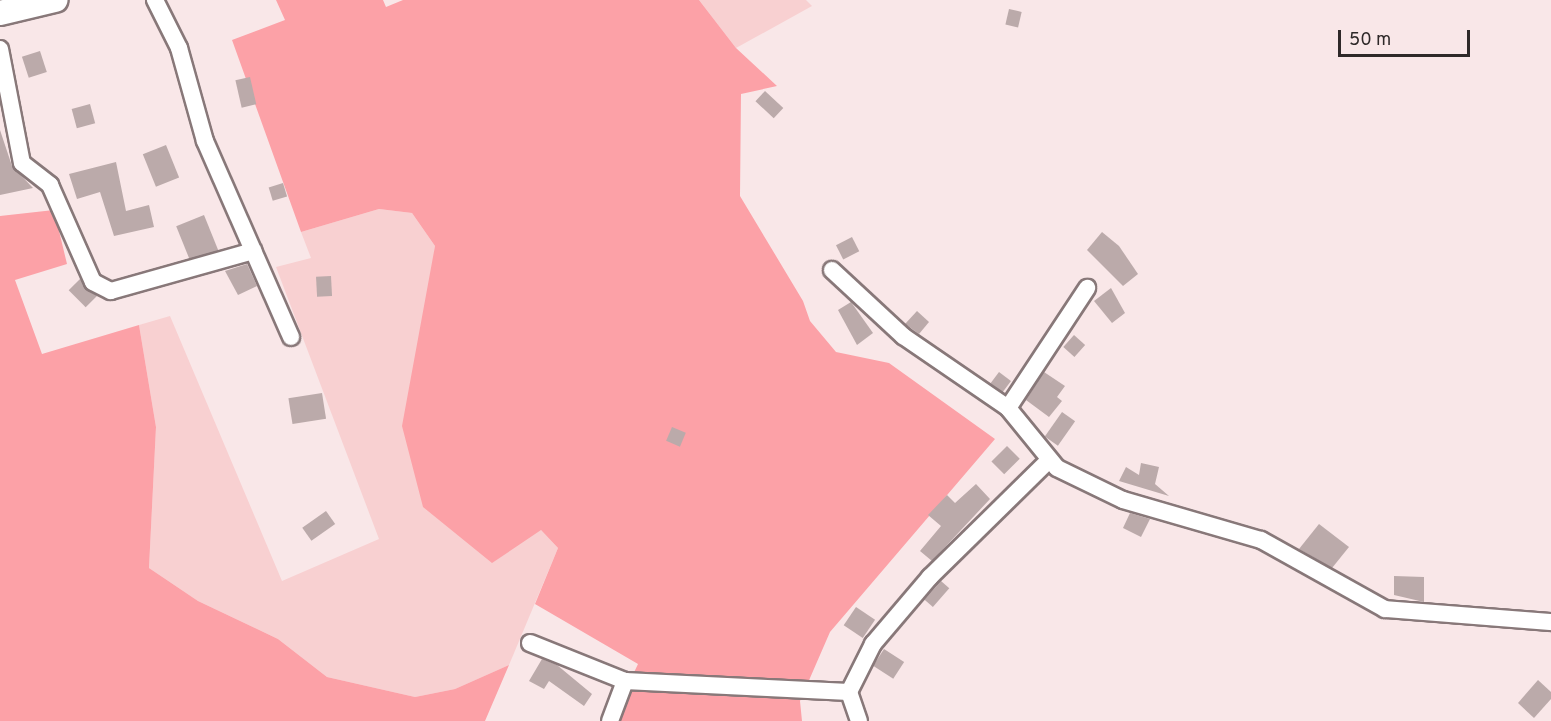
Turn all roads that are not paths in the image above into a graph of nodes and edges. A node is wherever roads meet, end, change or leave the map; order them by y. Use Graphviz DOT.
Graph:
graph roads {
  1 [pos="55,0"];
  2 [pos="155,0"];
  3 [pos="0,13"];
  4 [pos="0,50"];
  5 [pos="253,251"];
  6 [pos="832,270"];
  7 [pos="1087,288"];
  8 [pos="291,337"];
  9 [pos="1008,408"];
  10 [pos="1048,461"];
  11 [pos="1551,622"];
  12 [pos="530,643"];
  13 [pos="626,681"];
  14 [pos="849,692"];
  15 [pos="610,721"];
  16 [pos="859,721"];
  1 -- 3 [label="street"];
  2 -- 5 [label="street"];
  4 -- 5 [label="street"];
  5 -- 8 [label="street"];
  6 -- 9 [label="street"];
  7 -- 9 [label="street"];
  9 -- 10 [label="street"];
  10 -- 11 [label="street"];
  10 -- 14 [label="street"];
  12 -- 13 [label="street"];
  13 -- 14 [label="street"];
  13 -- 15 [label="street"];
  14 -- 16 [label="street"];
}
